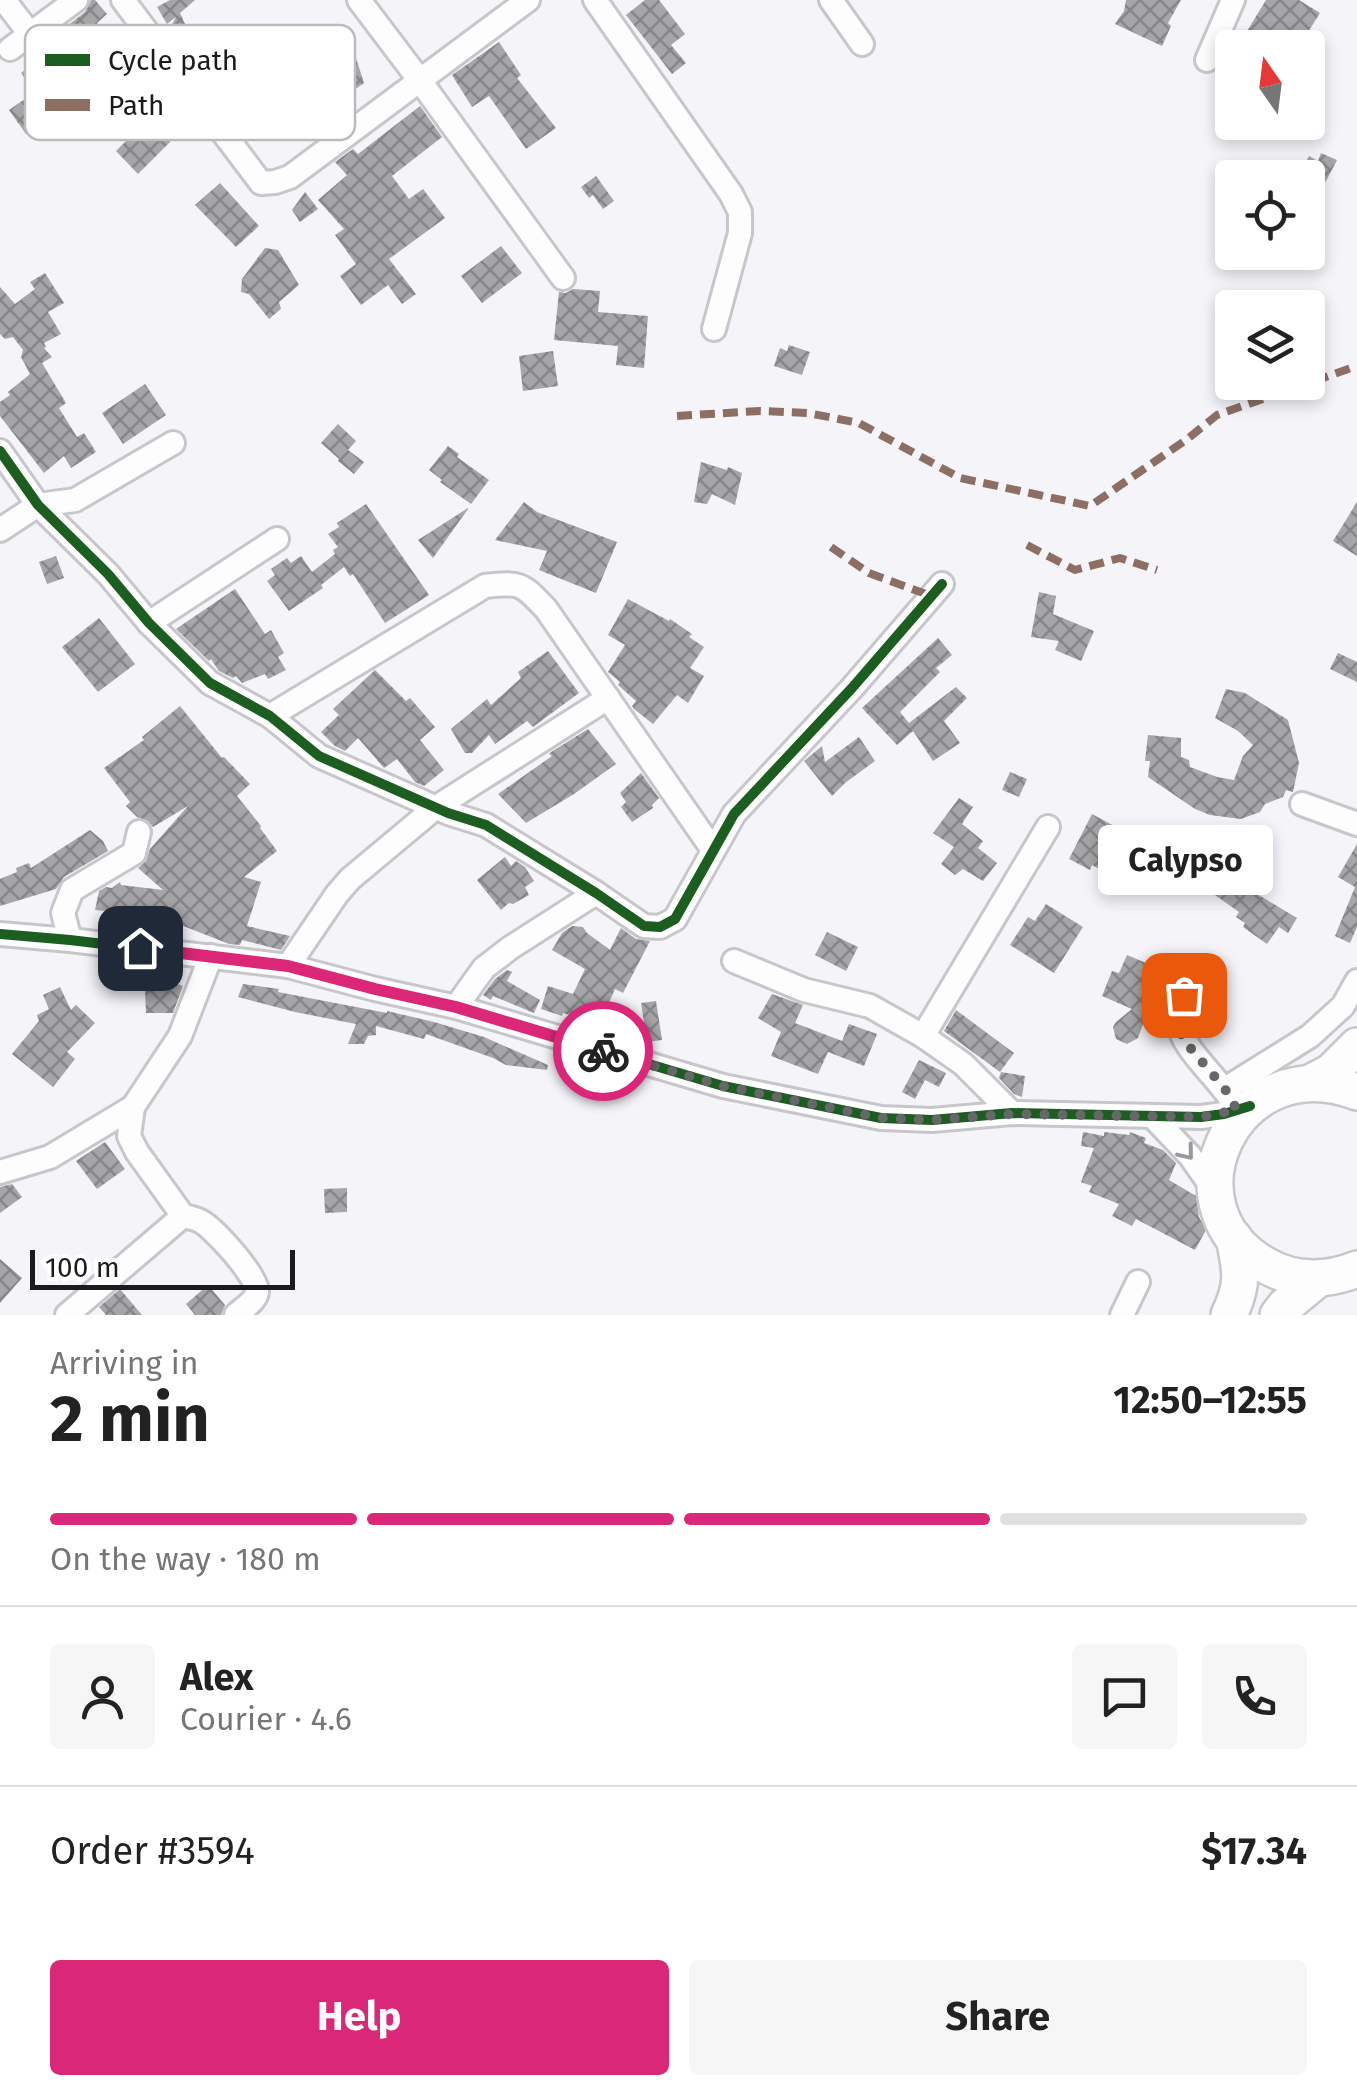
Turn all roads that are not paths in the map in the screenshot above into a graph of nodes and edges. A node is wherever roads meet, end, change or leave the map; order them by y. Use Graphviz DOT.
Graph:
graph roads {
  1 [pos="4,0"];
  2 [pos="76,0"];
  3 [pos="123,0"];
  4 [pos="359,0"];
  5 [pos="528,0"];
  6 [pos="595,0"];
  7 [pos="831,0"];
  8 [pos="1233,0"];
  9 [pos="42,25"];
  10 [pos="142,25"];
  11 [pos="25,27"];
  12 [pos="25,38"];
  13 [pos="862,44"];
  14 [pos="10,49"];
  15 [pos="1207,60"];
  16 [pos="421,82"];
  17 [pos="355,130"];
  18 [pos="229,140"];
  19 [pos="341,140"];
  20 [pos="563,278"];
  21 [pos="714,329"];
  22 [pos="173,443"];
  23 [pos="0,451"];
  24 [pos="38,505"];
  25 [pos="0,530"];
  26 [pos="277,540"];
  27 [pos="942,584"];
  28 [pos="149,623"];
  29 [pos="608,698"];
  30 [pos="270,716"];
  31 [pos="1302,804"];
  32 [pos="436,808"];
  33 [pos="1357,824"];
  34 [pos="1048,828"];
  35 [pos="139,832"];
  36 [pos="714,850"];
  37 [pos="596,893"];
  38 [pos="0,934"];
  39 [pos="70,940"];
  40 [pos="212,956"];
  41 [pos="734,961"];
  42 [pos="288,966"];
  43 [pos="1357,981"];
  44 [pos="1184,995"];
  45 [pos="456,1007"];
  46 [pos="923,1036"];
  47 [pos="1357,1046"];
  48 [pos="1310,1082"];
  49 [pos="1357,1092"];
  50 [pos="1237,1102"];
  51 [pos="133,1108"];
  52 [pos="1012,1114"];
  53 [pos="1152,1116"];
  54 [pos="0,1172"];
  55 [pos="1216,1194"];
  56 [pos="183,1216"];
  57 [pos="1234,1238"];
  58 [pos="1357,1269"];
  59 [pos="1319,1278"];
  60 [pos="1138,1282"];
  61 [pos="67,1315"];
  62 [pos="236,1315"];
  63 [pos="1122,1315"];
  64 [pos="1228,1315"];
  65 [pos="1278,1315"];
  1 -- 11 [label="street"];
  2 -- 9 [label="street"];
  3 -- 10 [label="street"];
  4 -- 16 [label="street"];
  5 -- 16 [label="street"];
  6 -- 21 [label="street"];
  7 -- 13 [label="street"];
  8 -- 15 [label="street"];
  12 -- 14 [label="street"];
  16 -- 17 [label="street"];
  16 -- 20 [label="street"];
  18 -- 19 [label="street"];
  22 -- 24 [label="street"];
  23 -- 24 [label="street"];
  24 -- 25 [label="street"];
  24 -- 28 [label="street"];
  26 -- 28 [label="street"];
  27 -- 36 [label="street"];
  28 -- 30 [label="street"];
  29 -- 30 [label="street"];
  29 -- 32 [label="street"];
  29 -- 36 [label="street"];
  30 -- 32 [label="street"];
  31 -- 33 [label="street"];
  32 -- 37 [label="street"];
  32 -- 42 [label="street"];
  34 -- 46 [label="street"];
  35 -- 39 [label="street"];
  36 -- 37 [label="street"];
  37 -- 45 [label="street"];
  38 -- 39 [label="street"];
  39 -- 40 [label="street"];
  40 -- 42 [label="street"];
  40 -- 51 [label="street"];
  41 -- 46 [label="street"];
  42 -- 45 [label="street"];
  43 -- 50 [label="street"];
  44 -- 50 [label="street"];
  45 -- 52 [label="street"];
  46 -- 52 [label="street"];
  47 -- 48 [label="highway"];
  48 -- 49 [label="highway"];
  48 -- 50 [label="highway"];
  50 -- 53 [label="street"];
  50 -- 55 [label="highway"];
  51 -- 54 [label="street"];
  51 -- 56 [label="street"];
  52 -- 53 [label="street"];
  53 -- 55 [label="street, one-way"];
  55 -- 57 [label="highway"];
  56 -- 61 [label="street"];
  56 -- 62 [label="street"];
  57 -- 59 [label="highway"];
  57 -- 64 [label="highway"];
  58 -- 59 [label="highway"];
  59 -- 65 [label="highway"];
  60 -- 63 [label="street"];
}
